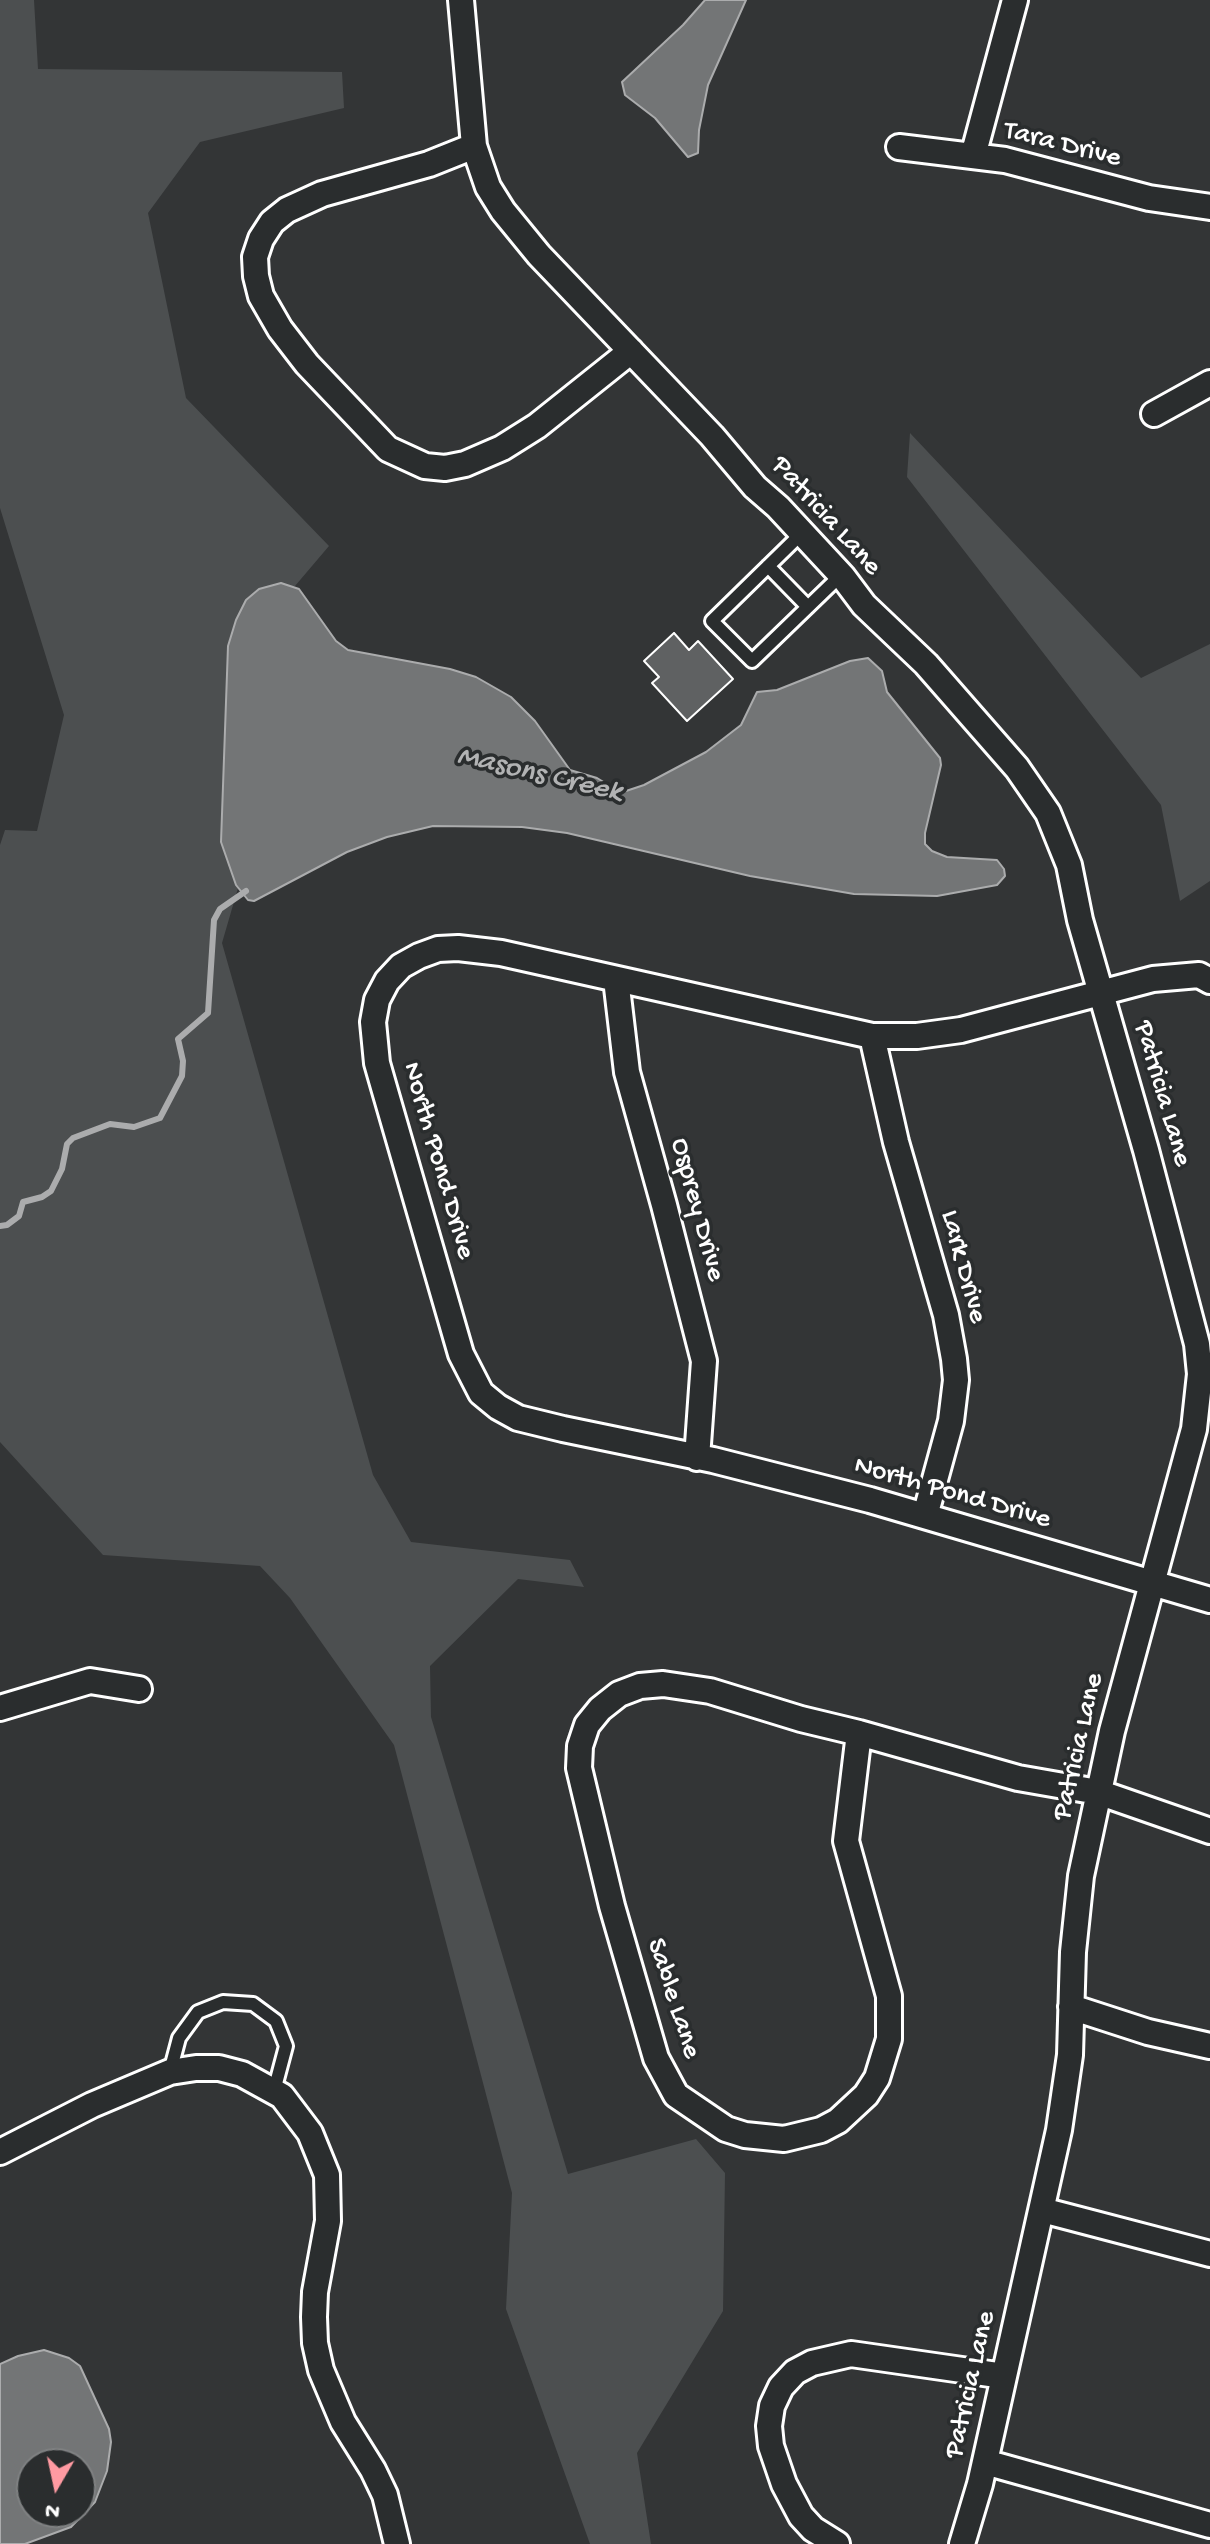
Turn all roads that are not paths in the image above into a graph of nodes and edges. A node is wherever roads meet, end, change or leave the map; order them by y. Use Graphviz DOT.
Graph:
graph roads {
  1 [pos="461,0"];
  2 [pos="1015,0"];
  3 [pos="474,146"];
  4 [pos="899,147"];
  5 [pos="973,156"];
  6 [pos="1210,207"];
  7 [pos="631,351"];
  8 [pos="1210,383"];
  9 [pos="1154,414"];
  10 [pos="802,533"];
  11 [pos="768,566"];
  12 [pos="841,575"];
  13 [pos="808,607"];
  14 [pos="616,979"];
  15 [pos="1210,981"];
  16 [pos="1102,993"];
  17 [pos="872,1036"];
  18 [pos="1204,1346"];
  19 [pos="697,1458"];
  20 [pos="925,1516"];
  21 [pos="1152,1581"];
  22 [pos="1210,1600"];
  23 [pos="139,1689"];
  24 [pos="0,1708"];
  25 [pos="859,1733"];
  26 [pos="1098,1792"];
  27 [pos="1210,1831"];
  28 [pos="1071,2007"];
  29 [pos="1210,2046"];
  30 [pos="170,2072"];
  31 [pos="274,2091"];
  32 [pos="0,2152"];
  33 [pos="1042,2210"];
  34 [pos="1210,2254"];
  35 [pos="1004,2376"];
  36 [pos="985,2462"];
  37 [pos="1210,2525"];
  38 [pos="397,2544"];
  39 [pos="837,2544"];
  40 [pos="962,2544"];
  1 -- 3 [label="street, Patricia Lane"];
  2 -- 5 [label="street"];
  3 -- 7 [label="street, Patricia Lane"];
  3 -- 7 [label="street"];
  4 -- 5 [label="street, Tara Drive"];
  5 -- 6 [label="street, Tara Drive"];
  7 -- 10 [label="street, Patricia Lane"];
  8 -- 9 [label="street"];
  10 -- 11 [label="lane"];
  10 -- 12 [label="street, Patricia Lane"];
  11 -- 13 [label="lane"];
  11 -- 13 [label="lane"];
  12 -- 13 [label="lane"];
  12 -- 16 [label="street, Patricia Lane"];
  14 -- 17 [label="street, North Pond Drive"];
  14 -- 19 [label="street, Osprey Drive"];
  14 -- 19 [label="street, North Pond Drive"];
  15 -- 16 [label="street, North Pond Drive"];
  16 -- 17 [label="street, North Pond Drive"];
  16 -- 18 [label="street, Patricia Lane"];
  17 -- 20 [label="street, Lark Drive"];
  18 -- 21 [label="street, Patricia Lane"];
  19 -- 20 [label="street, North Pond Drive"];
  20 -- 21 [label="street, North Pond Drive"];
  21 -- 22 [label="street, North Pond Drive"];
  21 -- 26 [label="street, Patricia Lane"];
  23 -- 24 [label="street"];
  25 -- 25 [label="street, Sable Lane"];
  25 -- 26 [label="street, Sable Lane"];
  26 -- 27 [label="street, Sable Lane"];
  26 -- 28 [label="street, Patricia Lane"];
  28 -- 29 [label="street"];
  28 -- 33 [label="street, Patricia Lane"];
  30 -- 31 [label="street"];
  30 -- 31 [label="lane"];
  30 -- 32 [label="street"];
  31 -- 38 [label="street"];
  33 -- 34 [label="street"];
  33 -- 35 [label="street, Patricia Lane"];
  35 -- 36 [label="street, Patricia Lane"];
  35 -- 39 [label="street"];
  36 -- 37 [label="street"];
  36 -- 40 [label="street, Patricia Lane"];
}
